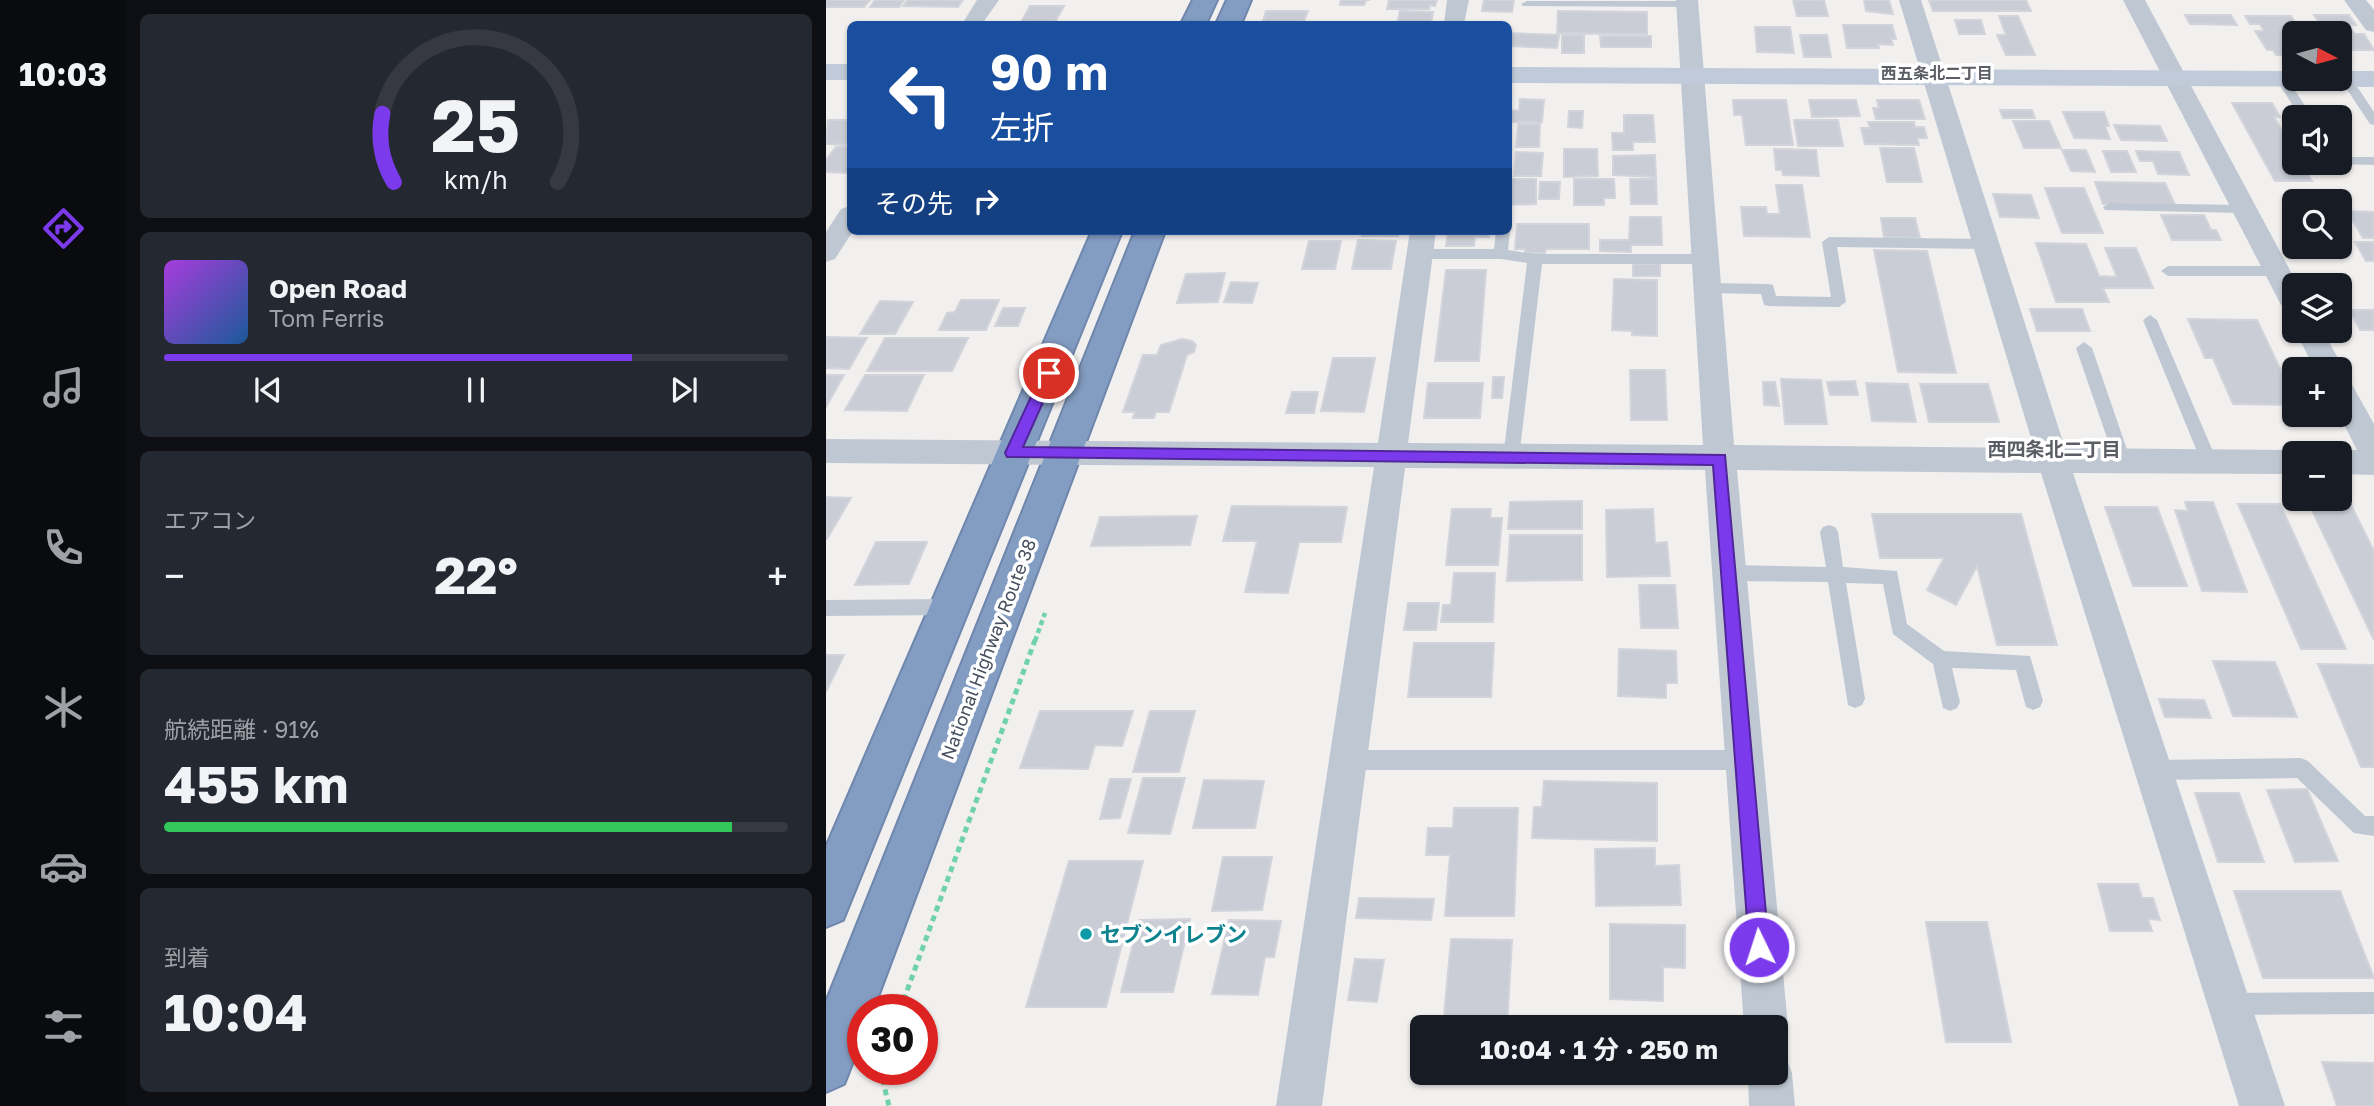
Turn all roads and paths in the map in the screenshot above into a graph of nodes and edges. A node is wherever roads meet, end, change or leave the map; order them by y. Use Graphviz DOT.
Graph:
graph roads {
  1 [pos="988,0"];
  2 [pos="1205,0"];
  3 [pos="1239,0"];
  4 [pos="1458,0"];
  5 [pos="1910,0"];
  6 [pos="2134,0"];
  7 [pos="2355,0"];
  8 [pos="1687,2"];
  9 [pos="1527,4"];
  10 [pos="974,21"];
  11 [pos="1195,21"];
  12 [pos="1230,21"];
  13 [pos="1454,21"];
  14 [pos="2374,25"];
  15 [pos="826,72"];
  16 [pos="847,72"];
  17 [pos="1512,75"];
  18 [pos="1692,75"];
  19 [pos="1933,76"];
  20 [pos="2174,78"];
  21 [pos="2282,79"];
  22 [pos="2352,79"];
  23 [pos="2374,79"];
  24 [pos="2352,88"];
  25 [pos="2374,121"];
  26 [pos="2352,161"];
  27 [pos="2374,161"];
  28 [pos="2110,207"];
  29 [pos="2244,209"];
  30 [pos="847,220"];
  31 [pos="1105,235"];
  32 [pos="1148,235"];
  33 [pos="1503,235"];
  34 [pos="1422,243"];
  35 [pos="1986,244"];
  36 [pos="826,253"];
  37 [pos="1501,254"];
  38 [pos="1535,259"];
  39 [pos="2168,271"];
  40 [pos="2277,271"];
  41 [pos="1706,274"];
  42 [pos="2282,280"];
  43 [pos="2150,320"];
  44 [pos="2084,348"];
  45 [pos="2352,411"];
  46 [pos="826,451"];
  47 [pos="1013,453"];
  48 [pos="1064,453"];
  49 [pos="2374,453"];
  50 [pos="1390,457"];
  51 [pos="1511,458"];
  52 [pos="1720,460"];
  53 [pos="2053,460"];
  54 [pos="2123,461"];
  55 [pos="2209,461"];
  56 [pos="2282,462"];
  57 [pos="2352,463"];
  58 [pos="2374,463"];
  59 [pos="1829,531"];
  60 [pos="1729,573"];
  61 [pos="1836,575"];
  62 [pos="949,607"];
  63 [pos="826,608"];
  64 [pos="1941,659"];
  65 [pos="1855,699"];
  66 [pos="2033,701"];
  67 [pos="1950,702"];
  68 [pos="1348,760"];
  69 [pos="1744,760"];
  70 [pos="2154,770"];
  71 [pos="2374,826"];
  72 [pos="826,903"];
  73 [pos="2374,1003"];
  74 [pos="2229,1004"];
  75 [pos="1765,1015"];
  76 [pos="826,1066"];
  77 [pos="883,1085"];
  78 [pos="1771,1085"];
  79 [pos="888,1106"];
  80 [pos="1299,1106"];
  81 [pos="1772,1106"];
  82 [pos="2262,1106"];
  1 -- 10 [label="street"];
  2 -- 11 [label="highway"];
  3 -- 12 [label="highway"];
  4 -- 13 [label="street"];
  5 -- 19 [label="street"];
  6 -- 20 [label="street"];
  7 -- 14 [label="street"];
  8 -- 9 [label="lane"];
  8 -- 18 [label="street"];
  15 -- 16 [label="street"];
  17 -- 18 [label="street"];
  18 -- 19 [label="street"];
  18 -- 41 [label="street"];
  19 -- 20 [label="street"];
  19 -- 35 [label="street"];
  20 -- 21 [label="street"];
  20 -- 29 [label="street"];
  22 -- 23 [label="street"];
  24 -- 25 [label="lane"];
  26 -- 27 [label="lane"];
  28 -- 29 [label="lane"];
  29 -- 40 [label="street"];
  30 -- 36 [label="street"];
  31 -- 47 [label="highway"];
  32 -- 48 [label="highway, National Highway Route 38"];
  33 -- 37 [label="lane"];
  34 -- 37 [label="lane"];
  34 -- 50 [label="street"];
  35 -- 41 [label="lane"];
  35 -- 53 [label="street"];
  37 -- 38 [label="lane"];
  38 -- 41 [label="lane"];
  38 -- 51 [label="lane"];
  39 -- 40 [label="lane"];
  40 -- 42 [label="street"];
  41 -- 52 [label="street"];
  43 -- 55 [label="lane"];
  44 -- 54 [label="lane"];
  45 -- 49 [label="street"];
  46 -- 47 [label="street"];
  47 -- 48 [label="street"];
  47 -- 62 [label="highway"];
  48 -- 50 [label="street"];
  48 -- 76 [label="highway, National Highway Route 38"];
  50 -- 51 [label="street"];
  50 -- 68 [label="street"];
  51 -- 52 [label="street"];
  52 -- 53 [label="street"];
  52 -- 60 [label="street"];
  53 -- 54 [label="street"];
  53 -- 70 [label="street"];
  54 -- 55 [label="street"];
  55 -- 56 [label="street"];
  57 -- 58 [label="street"];
  59 -- 61 [label="lane"];
  60 -- 61 [label="lane"];
  60 -- 69 [label="street"];
  61 -- 64 [label="lane"];
  61 -- 65 [label="lane"];
  62 -- 63 [label="lane"];
  62 -- 72 [label="highway"];
  64 -- 66 [label="lane"];
  64 -- 67 [label="lane"];
  68 -- 69 [label="lane"];
  68 -- 80 [label="street"];
  69 -- 75 [label="street"];
  70 -- 71 [label="lane"];
  70 -- 74 [label="street"];
  73 -- 74 [label="lane"];
  74 -- 82 [label="street"];
  77 -- 79 [label="path"];
  78 -- 81 [label="street"];
}
